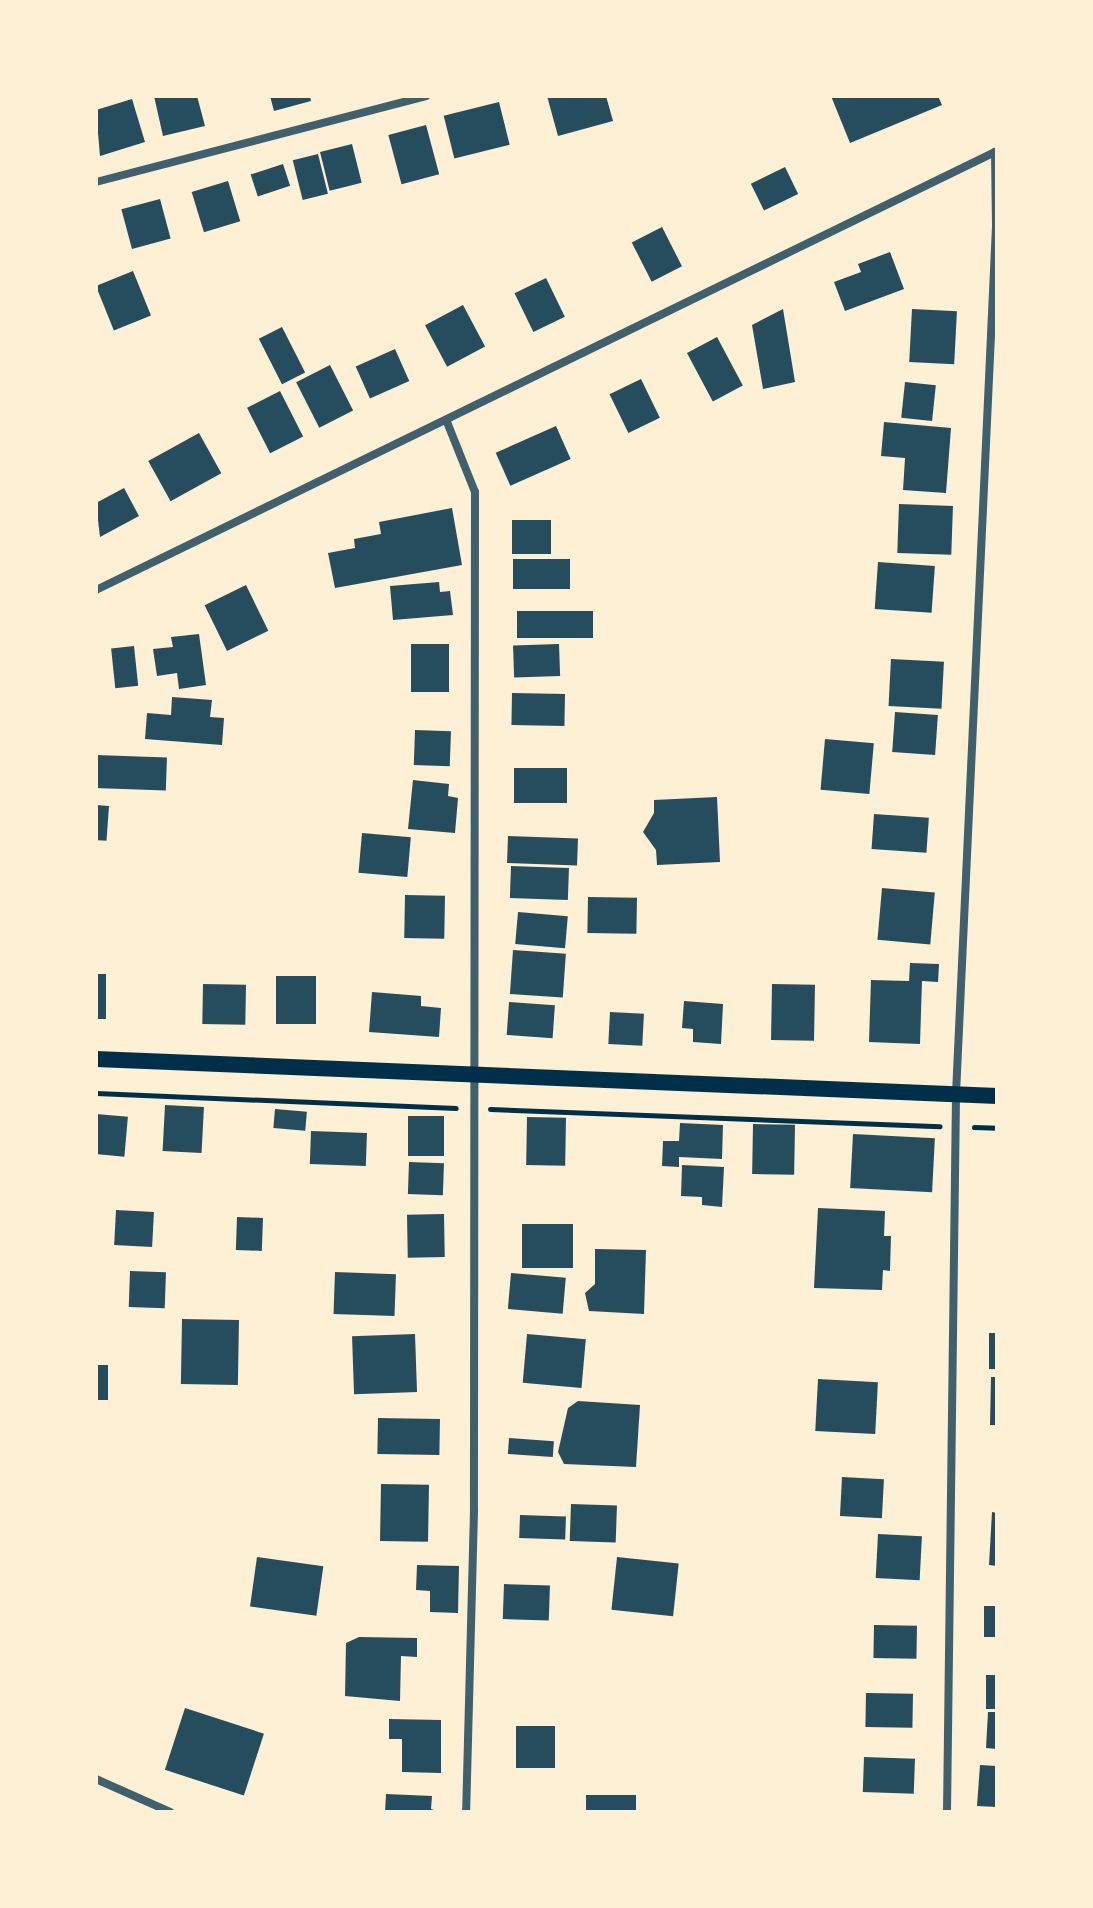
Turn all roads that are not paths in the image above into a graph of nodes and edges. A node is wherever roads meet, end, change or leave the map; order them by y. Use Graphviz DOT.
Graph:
graph roads {
  1 [pos="426,96"];
  2 [pos="996,151"];
  3 [pos="96,182"];
  4 [pos="996,225"];
  5 [pos="447,422"];
  6 [pos="96,590"];
  7 [pos="96,1059"];
  8 [pos="472,1075"];
  9 [pos="956,1094"];
  10 [pos="997,1096"];
  11 [pos="96,1779"];
  12 [pos="170,1812"];
  13 [pos="466,1812"];
  14 [pos="947,1812"];
  1 -- 3 [label="street"];
  2 -- 4 [label="street"];
  2 -- 5 [label="street"];
  4 -- 9 [label="street"];
  5 -- 6 [label="street"];
  5 -- 8 [label="street"];
  7 -- 8 [label="main road"];
  8 -- 9 [label="main road"];
  8 -- 13 [label="street"];
  9 -- 10 [label="main road"];
  9 -- 14 [label="street"];
  11 -- 12 [label="street"];
}
